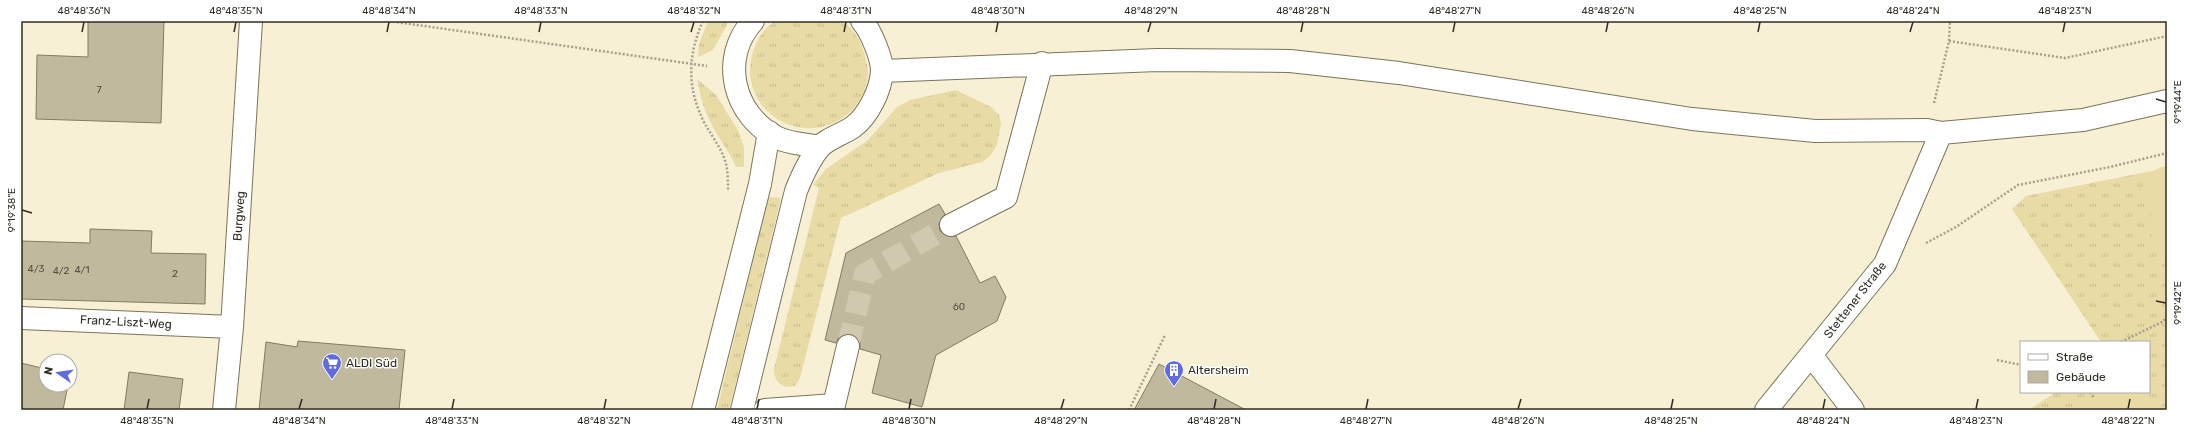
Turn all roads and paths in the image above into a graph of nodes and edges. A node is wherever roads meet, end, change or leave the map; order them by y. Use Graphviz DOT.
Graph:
graph roads {
  1 [pos="251,21"];
  2 [pos="389,21"];
  3 [pos="703,21"];
  4 [pos="753,21"];
  5 [pos="862,21"];
  6 [pos="1950,21"];
  7 [pos="2167,36"];
  8 [pos="1949,41"];
  9 [pos="1042,63"];
  10 [pos="690,64"];
  11 [pos="882,71"];
  12 [pos="2167,101"];
  13 [pos="1934,131"];
  14 [pos="769,132"];
  15 [pos="820,146"];
  16 [pos="2167,153"];
  17 [pos="728,192"];
  18 [pos="951,225"];
  19 [pos="1885,264"];
  20 [pos="2167,315"];
  21 [pos="21,318"];
  22 [pos="232,327"];
  23 [pos="1165,335"];
  24 [pos="2123,341"];
  25 [pos="848,346"];
  26 [pos="1811,355"];
  27 [pos="1997,360"];
  28 [pos="2020,365"];
  29 [pos="2091,393"];
  30 [pos="2094,398"];
  31 [pos="224,410"];
  32 [pos="703,410"];
  33 [pos="742,410"];
  34 [pos="765,410"];
  35 [pos="1129,410"];
  36 [pos="1766,410"];
  37 [pos="1853,410"];
  1 -- 22 [label="street, Burgweg"];
  2 -- 10 [label="path"];
  3 -- 10 [label="path"];
  4 -- 14 [label="street"];
  5 -- 11 [label="street"];
  6 -- 8 [label="path"];
  7 -- 8 [label="path"];
  8 -- 13 [label="path"];
  9 -- 11 [label="street"];
  9 -- 13 [label="street"];
  9 -- 18 [label="street"];
  10 -- 17 [label="path"];
  11 -- 15 [label="street"];
  12 -- 13 [label="street"];
  13 -- 19 [label="street, Stettener Straße"];
  14 -- 15 [label="street"];
  14 -- 32 [label="street"];
  15 -- 33 [label="street"];
  16 -- 19 [label="path"];
  19 -- 26 [label="street, Stettener Straße"];
  20 -- 24 [label="path"];
  21 -- 22 [label="street, Franz-Liszt-Weg"];
  22 -- 31 [label="street, Burgweg"];
  23 -- 35 [label="path"];
  25 -- 34 [label="street"];
  26 -- 36 [label="street, Stettener Straße"];
  26 -- 37 [label="street"];
  27 -- 28 [label="path"];
  29 -- 30 [label="path"];
}
